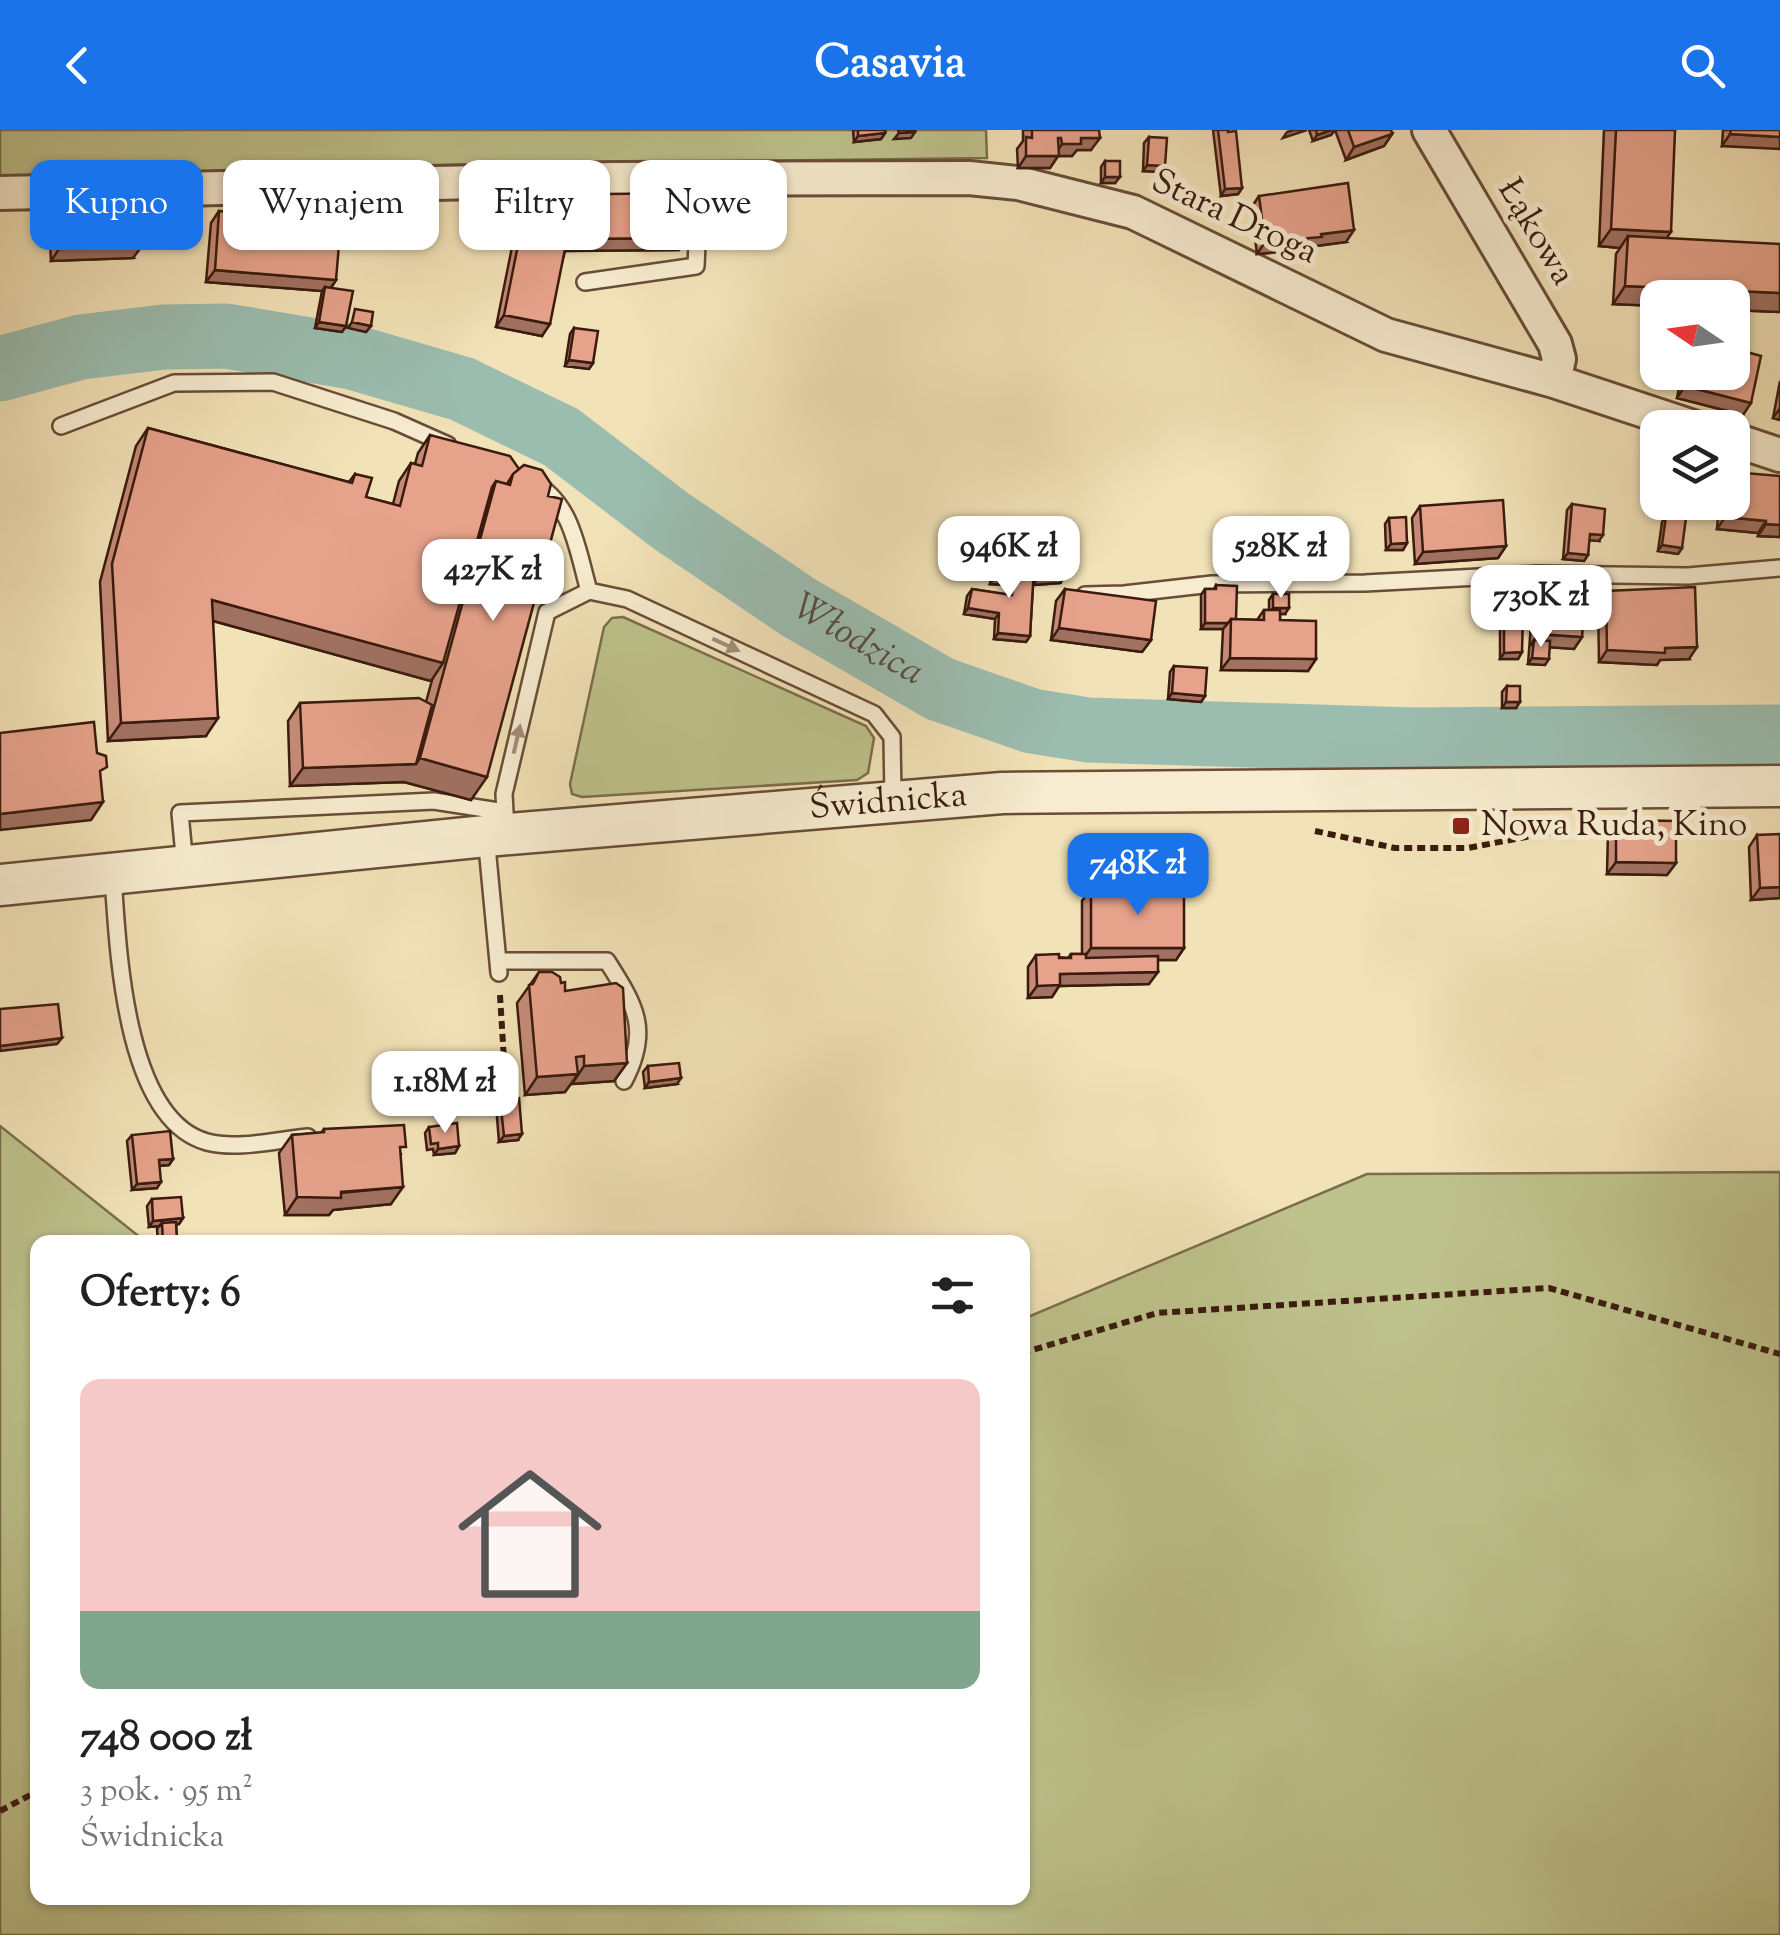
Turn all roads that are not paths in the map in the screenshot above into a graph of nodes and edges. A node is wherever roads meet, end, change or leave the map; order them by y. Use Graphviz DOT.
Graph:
graph roads {
  1 [pos="1429,130"];
  2 [pos="787,178"];
  3 [pos="630,180"];
  4 [pos="0,193"];
  5 [pos="697,250"];
  6 [pos="585,282"];
  7 [pos="1554,380"];
  8 [pos="1643,410"];
  9 [pos="61,426"];
  10 [pos="1750,446"];
  11 [pos="461,451"];
  12 [pos="1780,455"];
  13 [pos="512,474"];
  14 [pos="1780,568"];
  15 [pos="588,591"];
  16 [pos="1062,595"];
  17 [pos="1780,786"];
  18 [pos="893,800"];
  19 [pos="499,828"];
  20 [pos="185,866"];
  21 [pos="113,873"];
  22 [pos="0,885"];
  23 [pos="624,1081"];
  24 [pos="327,1135"];
  1 -- 7 [label="street, Łąkowa"];
  2 -- 7 [label="street, Stara Droga"];
  3 -- 4 [label="street, Stara Droga"];
  5 -- 6 [label="lane"];
  7 -- 8 [label="street, Stara Droga"];
  9 -- 11 [label="lane"];
  10 -- 12 [label="street"];
  13 -- 15 [label="lane"];
  14 -- 16 [label="lane"];
  15 -- 18 [label="lane, one-way"];
  19 -- 15 [label="lane, one-way"];
  17 -- 18 [label="street, Świdnicka"];
  18 -- 19 [label="street, Świdnicka"];
  19 -- 20 [label="street, Świdnicka"];
  19 -- 20 [label="lane"];
  19 -- 23 [label="lane"];
  20 -- 21 [label="street, Świdnicka"];
  21 -- 22 [label="street, Świdnicka"];
  21 -- 24 [label="lane"];
}
